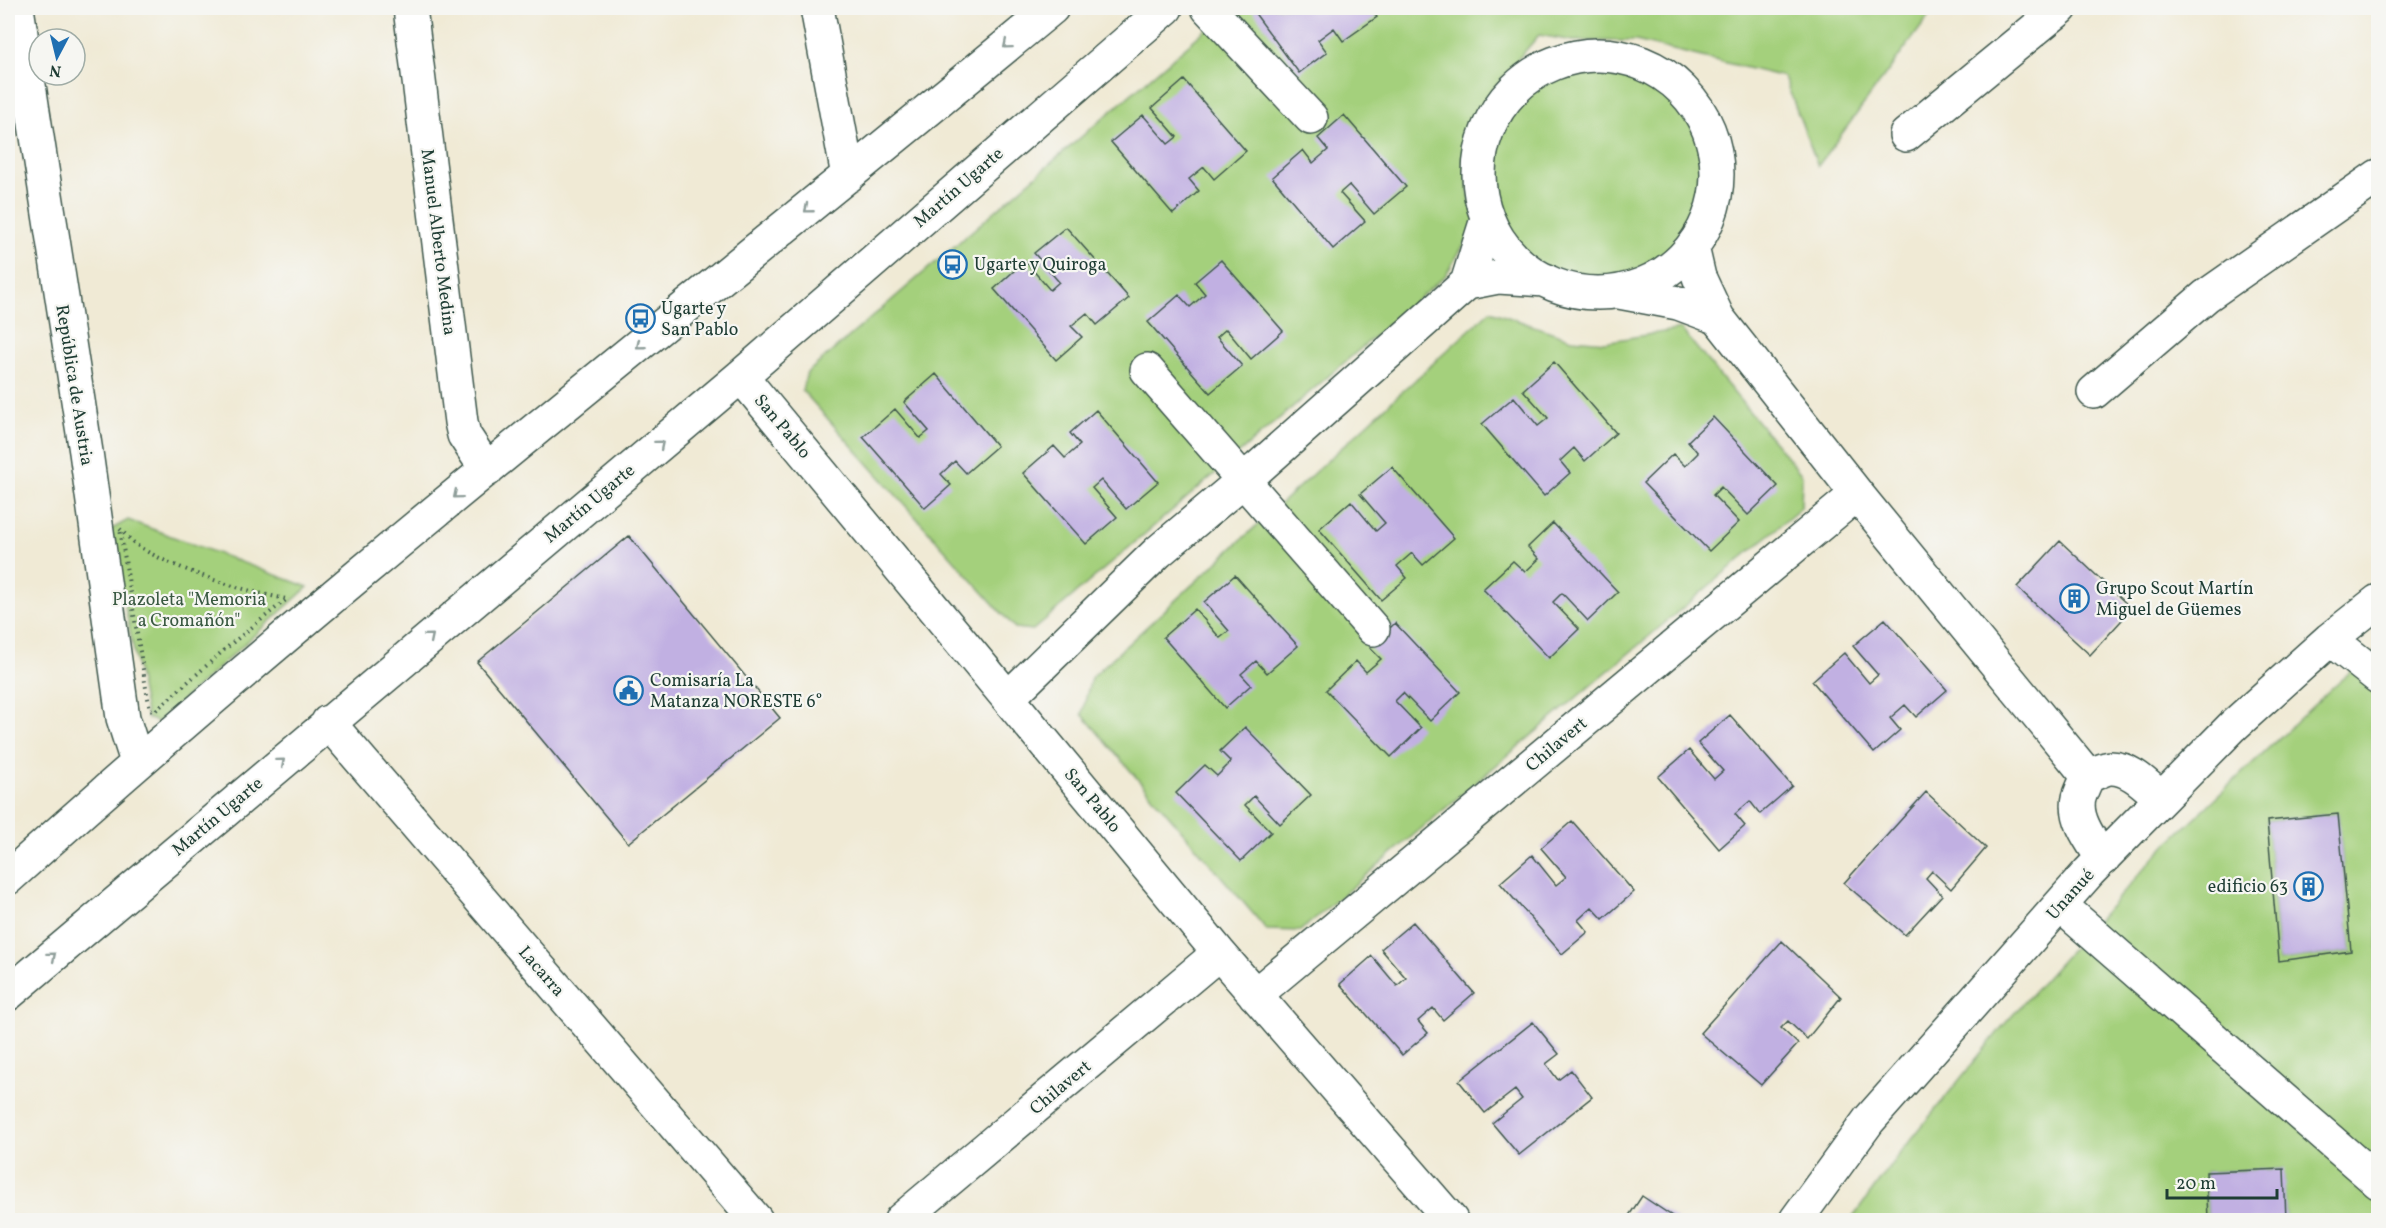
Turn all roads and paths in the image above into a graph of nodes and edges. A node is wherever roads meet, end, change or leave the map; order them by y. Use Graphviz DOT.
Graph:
graph roads {
  1 [pos="17,8"];
  2 [pos="410,8"];
  3 [pos="817,8"];
  4 [pos="1052,8"];
  5 [pos="1166,8"];
  6 [pos="1208,8"];
  7 [pos="2061,8"];
  8 [pos="1311,118"];
  9 [pos="1906,135"];
  10 [pos="848,176"];
  11 [pos="2379,176"];
  12 [pos="1487,219"];
  13 [pos="1692,247"];
  14 [pos="1545,280"];
  15 [pos="1467,283"];
  16 [pos="1614,291"];
  17 [pos="1718,318"];
  18 [pos="1147,370"];
  19 [pos="741,376"];
  20 [pos="2094,392"];
  21 [pos="487,470"];
  22 [pos="1243,480"];
  23 [pos="1857,494"];
  24 [pos="287,599"];
  25 [pos="2379,601"];
  26 [pos="1373,629"];
  27 [pos="2330,639"];
  28 [pos="2379,678"];
  29 [pos="1008,698"];
  30 [pos="328,722"];
  31 [pos="137,762"];
  32 [pos="2088,776"];
  33 [pos="2161,798"];
  34 [pos="2103,859"];
  35 [pos="8,878"];
  36 [pos="2060,905"];
  37 [pos="1219,953"];
  38 [pos="8,994"];
  39 [pos="1255,995"];
  40 [pos="2379,1182"];
  41 [pos="756,1221"];
  42 [pos="901,1221"];
  43 [pos="1451,1221"];
  44 [pos="1796,1221"];
  1 -- 31 [label="street, República de Austria"];
  2 -- 21 [label="street, Manuel Alberto Medina"];
  3 -- 10 [label="street"];
  4 -- 10 [label="street, one-way"];
  5 -- 19 [label="street, Martín Ugarte"];
  6 -- 8 [label="street"];
  7 -- 9 [label="street"];
  10 -- 21 [label="street, one-way"];
  11 -- 20 [label="street"];
  12 -- 13 [label="street"];
  12 -- 14 [label="street"];
  12 -- 15 [label="street"];
  13 -- 16 [label="street"];
  13 -- 17 [label="street"];
  14 -- 15 [label="street"];
  14 -- 16 [label="street"];
  15 -- 22 [label="street"];
  16 -- 17 [label="street"];
  17 -- 23 [label="street"];
  18 -- 22 [label="street"];
  19 -- 29 [label="street, San Pablo"];
  30 -- 19 [label="street, Martín Ugarte, one-way"];
  21 -- 31 [label="street, one-way"];
  22 -- 26 [label="street"];
  22 -- 29 [label="street"];
  23 -- 32 [label="street"];
  23 -- 39 [label="street, Chilavert"];
  24 -- 24 [label="path"];
  25 -- 27 [label="street, Unanué"];
  27 -- 28 [label="street"];
  27 -- 33 [label="street, Unanué"];
  29 -- 37 [label="street, San Pablo"];
  38 -- 30 [label="street, Martín Ugarte, one-way"];
  30 -- 41 [label="street, Lacarra"];
  31 -- 35 [label="street"];
  32 -- 33 [label="street"];
  32 -- 34 [label="street"];
  33 -- 34 [label="street, Unanué"];
  34 -- 36 [label="street, Unanué"];
  36 -- 40 [label="street"];
  36 -- 44 [label="street, Unanué"];
  37 -- 39 [label="street, San Pablo"];
  37 -- 42 [label="street, Chilavert"];
  39 -- 43 [label="street, San Pablo"];
}
